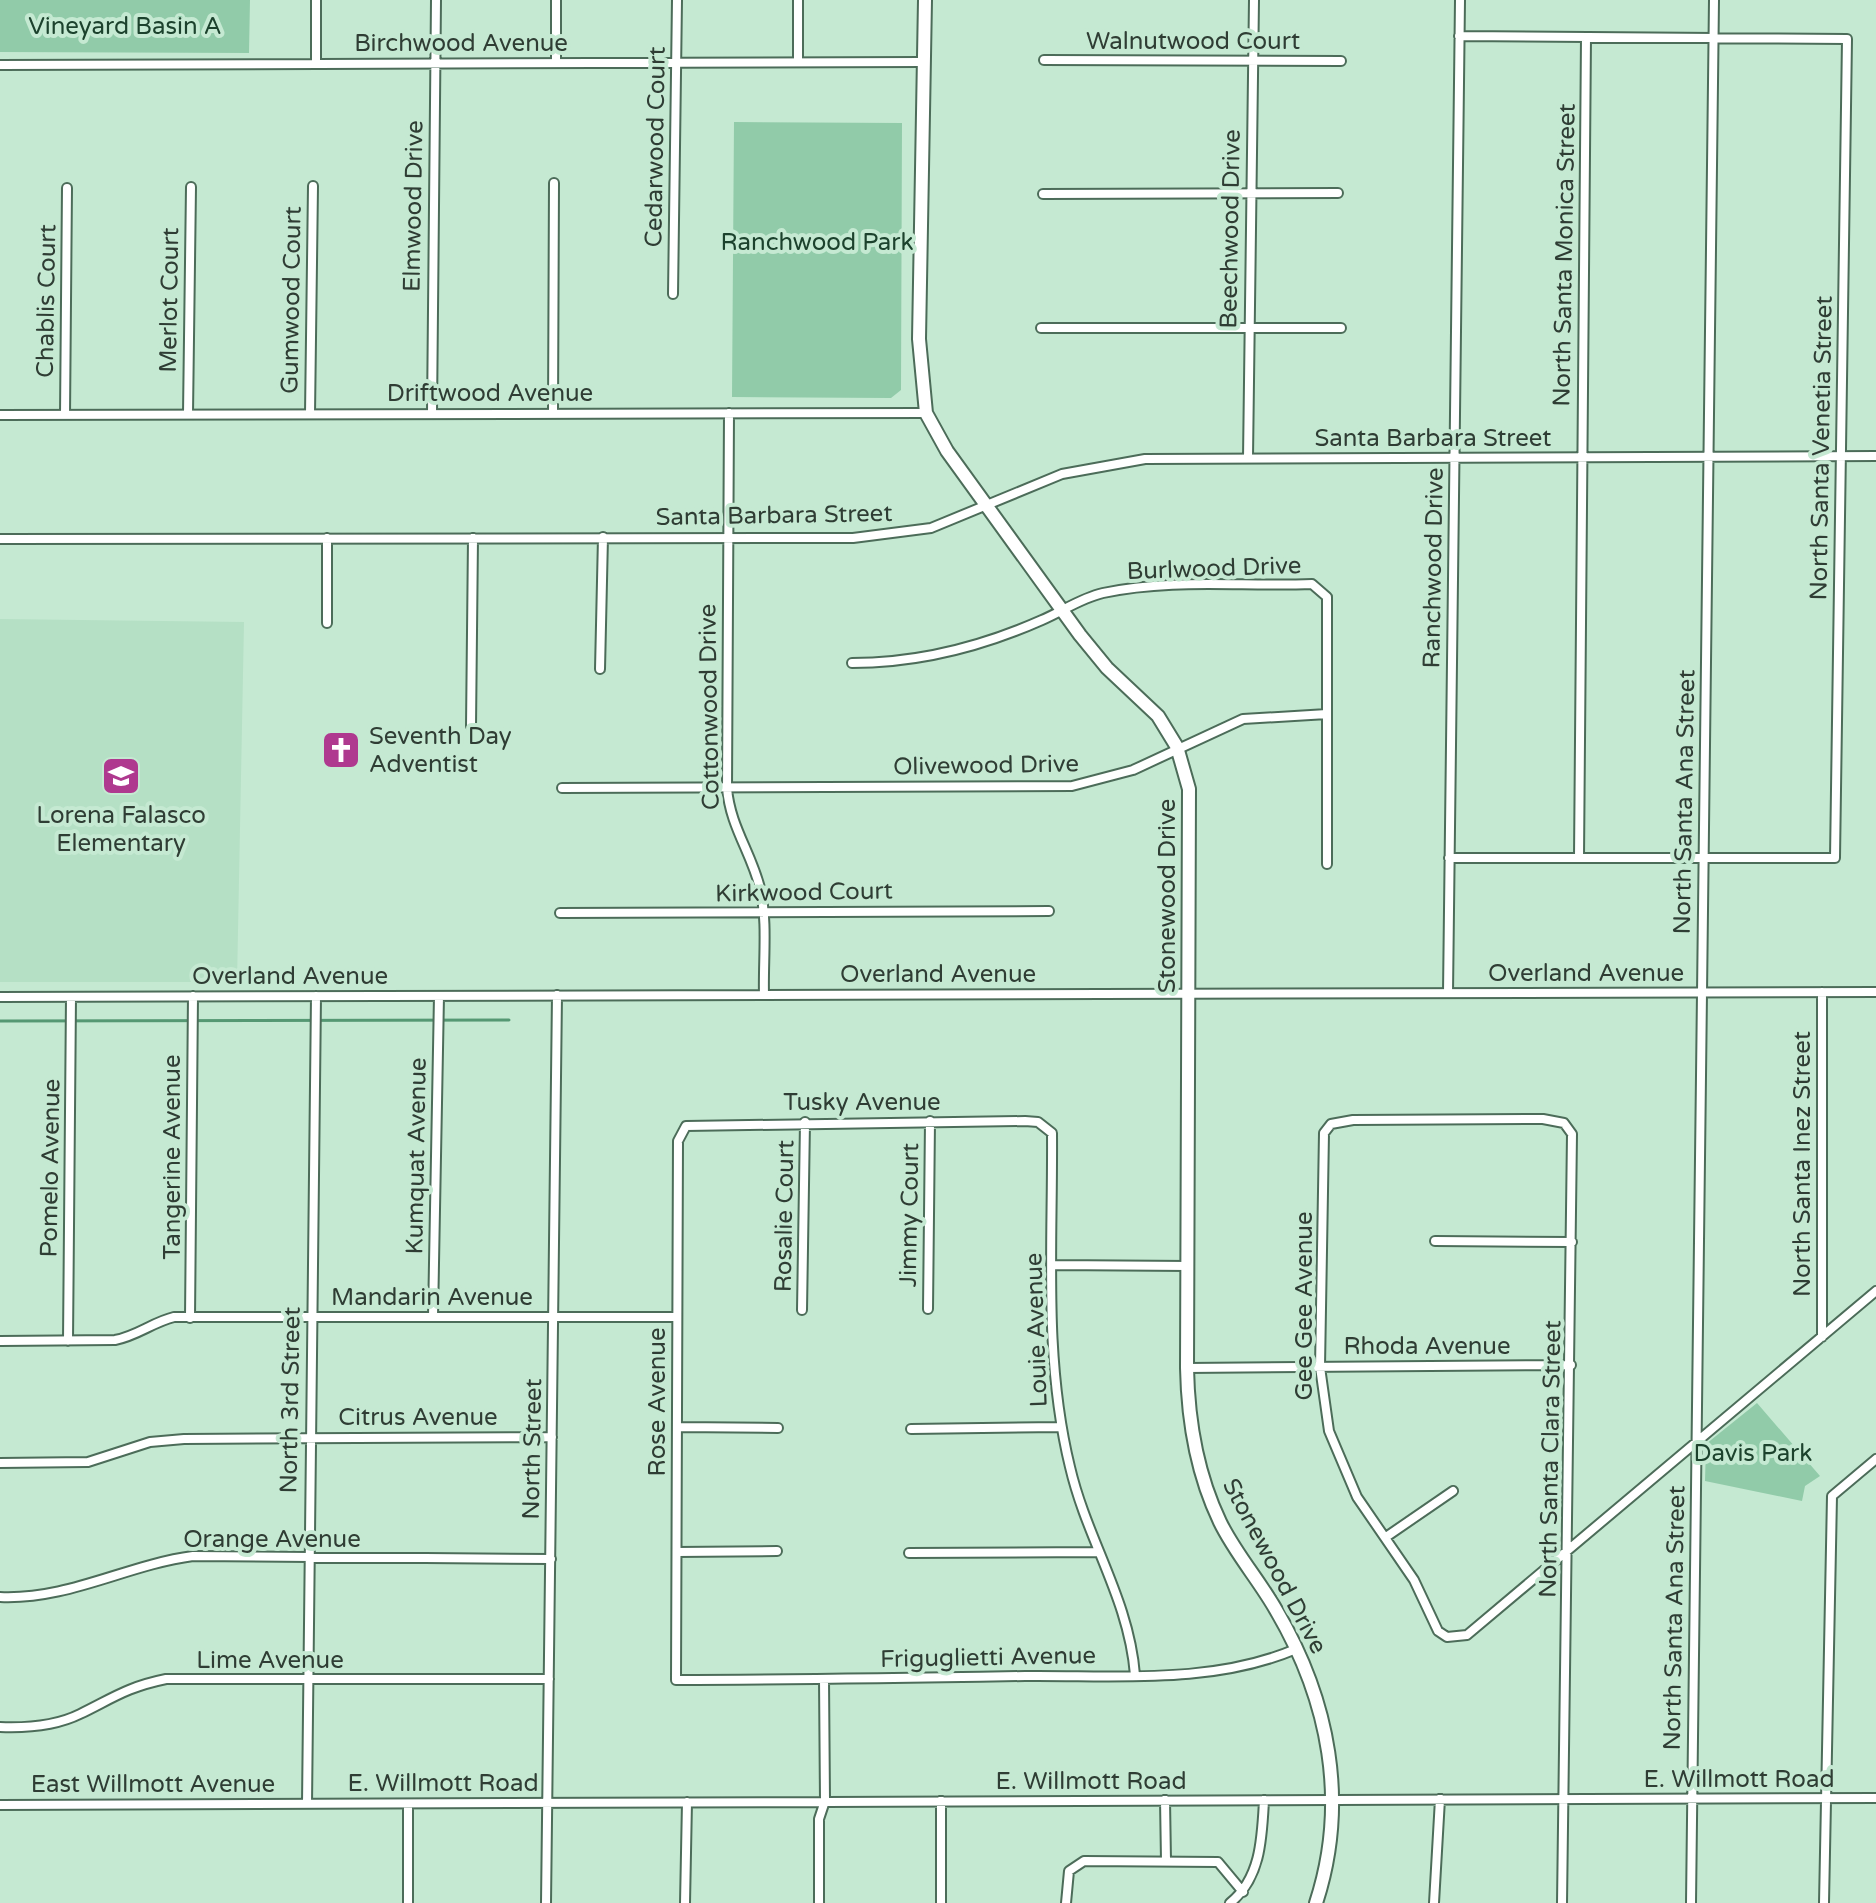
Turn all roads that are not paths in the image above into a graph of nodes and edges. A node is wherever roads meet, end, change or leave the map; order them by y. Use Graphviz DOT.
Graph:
graph roads {
  1 [pos="316,0"];
  2 [pos="436,0"];
  3 [pos="556,0"];
  4 [pos="677,0"];
  5 [pos="798,0"];
  6 [pos="925,0"];
  7 [pos="1254,0"];
  8 [pos="1460,0"];
  9 [pos="1714,0"];
  10 [pos="1459,36"];
  11 [pos="1586,37"];
  12 [pos="1714,38"];
  13 [pos="1044,60"];
  14 [pos="1253,61"];
  15 [pos="1341,61"];
  16 [pos="676,62"];
  17 [pos="798,62"];
  18 [pos="923,62"];
  19 [pos="316,63"];
  20 [pos="556,63"];
  21 [pos="435,64"];
  22 [pos="0,65"];
  23 [pos="554,183"];
  24 [pos="313,186"];
  25 [pos="191,187"];
  26 [pos="67,188"];
  27 [pos="1338,193"];
  28 [pos="1043,194"];
  29 [pos="1251,194"];
  30 [pos="673,294"];
  31 [pos="1249,327"];
  32 [pos="1041,328"];
  33 [pos="1341,328"];
  34 [pos="432,413"];
  35 [pos="553,413"];
  36 [pos="729,413"];
  37 [pos="926,413"];
  38 [pos="188,414"];
  39 [pos="310,414"];
  40 [pos="0,415"];
  41 [pos="65,415"];
  42 [pos="1876,456"];
  43 [pos="1707,457"];
  44 [pos="1839,457"];
  45 [pos="1248,458"];
  46 [pos="1583,458"];
  47 [pos="1455,459"];
  48 [pos="987,505"];
  49 [pos="603,537"];
  50 [pos="727,537"];
  51 [pos="327,538"];
  52 [pos="473,538"];
  53 [pos="0,539"];
  54 [pos="1062,609"];
  55 [pos="327,623"];
  56 [pos="852,663"];
  57 [pos="600,669"];
  58 [pos="1327,714"];
  59 [pos="471,726"];
  60 [pos="1177,747"];
  61 [pos="562,788"];
  62 [pos="727,788"];
  63 [pos="1449,858"];
  64 [pos="1579,858"];
  65 [pos="1704,858"];
  66 [pos="1327,864"];
  67 [pos="1049,911"];
  68 [pos="560,913"];
  69 [pos="763,913"];
  70 [pos="1702,992"];
  71 [pos="1822,992"];
  72 [pos="1876,992"];
  73 [pos="1448,993"];
  74 [pos="1190,994"];
  75 [pos="557,995"];
  76 [pos="764,995"];
  77 [pos="193,996"];
  78 [pos="316,996"];
  79 [pos="439,996"];
  80 [pos="0,997"];
  81 [pos="71,997"];
  82 [pos="930,1121"];
  83 [pos="805,1122"];
  84 [pos="1038,1122"];
  85 [pos="1564,1123"];
  86 [pos="686,1126"];
  87 [pos="1435,1241"];
  88 [pos="1572,1242"];
  89 [pos="1053,1265"];
  90 [pos="1189,1266"];
  91 [pos="1876,1291"];
  92 [pos="928,1309"];
  93 [pos="802,1310"];
  94 [pos="433,1317"];
  95 [pos="553,1317"];
  96 [pos="677,1317"];
  97 [pos="190,1318"];
  98 [pos="311,1318"];
  99 [pos="1822,1337"];
  100 [pos="0,1341"];
  101 [pos="68,1341"];
  102 [pos="1571,1365"];
  103 [pos="1320,1367"];
  104 [pos="1187,1368"];
  105 [pos="677,1427"];
  106 [pos="1061,1427"];
  107 [pos="778,1428"];
  108 [pos="911,1429"];
  109 [pos="552,1437"];
  110 [pos="310,1438"];
  111 [pos="1696,1443"];
  112 [pos="1876,1459"];
  113 [pos="0,1463"];
  114 [pos="1453,1491"];
  115 [pos="1386,1537"];
  116 [pos="777,1551"];
  117 [pos="1569,1551"];
  118 [pos="677,1552"];
  119 [pos="1097,1552"];
  120 [pos="909,1553"];
  121 [pos="309,1558"];
  122 [pos="551,1559"];
  123 [pos="0,1597"];
  124 [pos="1296,1649"];
  125 [pos="1135,1675"];
  126 [pos="308,1679"];
  127 [pos="549,1679"];
  128 [pos="824,1679"];
  129 [pos="676,1680"];
  130 [pos="0,1727"];
  131 [pos="1826,1798"];
  132 [pos="1876,1798"];
  133 [pos="1440,1799"];
  134 [pos="1565,1799"];
  135 [pos="1691,1799"];
  136 [pos="1165,1800"];
  137 [pos="1264,1800"];
  138 [pos="1333,1800"];
  139 [pos="825,1801"];
  140 [pos="941,1801"];
  141 [pos="687,1802"];
  142 [pos="548,1803"];
  143 [pos="307,1804"];
  144 [pos="408,1804"];
  145 [pos="0,1805"];
  146 [pos="1166,1861"];
  147 [pos="1243,1892"];
  148 [pos="408,1903"];
  149 [pos="546,1903"];
  150 [pos="685,1903"];
  151 [pos="819,1903"];
  152 [pos="941,1903"];
  153 [pos="1066,1903"];
  154 [pos="1230,1903"];
  155 [pos="1316,1903"];
  156 [pos="1434,1903"];
  157 [pos="1562,1903"];
  158 [pos="1691,1903"];
  159 [pos="1824,1903"];
  1 -- 19 [label="street"];
  2 -- 21 [label="street, Elmwood Drive"];
  3 -- 20 [label="street"];
  4 -- 16 [label="street, Cedarwood Court"];
  5 -- 17 [label="street"];
  6 -- 18 [label="street, Stonewood Drive"];
  7 -- 14 [label="street, Beechwood Drive"];
  8 -- 10 [label="street, Ranchwood Drive"];
  9 -- 12 [label="street, North Santa Ana Street"];
  10 -- 11 [label="street"];
  10 -- 47 [label="street, Ranchwood Drive"];
  11 -- 12 [label="street"];
  11 -- 46 [label="street, North Santa Monica Street"];
  12 -- 43 [label="street, North Santa Ana Street"];
  12 -- 44 [label="street, North Santa Venetia Street"];
  13 -- 14 [label="street, Walnutwood Court"];
  14 -- 15 [label="street, Walnutwood Court"];
  14 -- 29 [label="street, Beechwood Drive"];
  16 -- 17 [label="street, Birchwood Avenue"];
  16 -- 20 [label="street, Birchwood Avenue"];
  16 -- 30 [label="street, Cedarwood Court"];
  17 -- 18 [label="street, Birchwood Avenue"];
  18 -- 37 [label="street, Stonewood Drive"];
  19 -- 21 [label="street, Birchwood Avenue"];
  19 -- 22 [label="street, Birchwood Avenue"];
  20 -- 21 [label="street, Birchwood Avenue"];
  21 -- 34 [label="street, Elmwood Drive"];
  23 -- 35 [label="street"];
  24 -- 39 [label="street, Gumwood Court"];
  25 -- 38 [label="street, Merlot Court"];
  26 -- 41 [label="street, Chablis Court"];
  27 -- 29 [label="street"];
  28 -- 29 [label="street"];
  29 -- 31 [label="street, Beechwood Drive"];
  31 -- 32 [label="street"];
  31 -- 33 [label="street"];
  31 -- 45 [label="street, Beechwood Drive"];
  34 -- 35 [label="street, Driftwood Avenue"];
  34 -- 39 [label="street, Driftwood Avenue"];
  35 -- 36 [label="street, Driftwood Avenue"];
  36 -- 37 [label="street, Driftwood Avenue"];
  36 -- 50 [label="street, Cottonwood Drive"];
  37 -- 48 [label="street, Stonewood Drive"];
  38 -- 39 [label="street, Driftwood Avenue"];
  38 -- 41 [label="street, Driftwood Avenue"];
  40 -- 41 [label="street, Driftwood Avenue"];
  42 -- 44 [label="street, Santa Barbara Street"];
  43 -- 44 [label="street, Santa Barbara Street"];
  43 -- 46 [label="street, Santa Barbara Street"];
  43 -- 65 [label="street, North Santa Ana Street"];
  44 -- 65 [label="street, North Santa Venetia Street"];
  45 -- 47 [label="street, Santa Barbara Street"];
  45 -- 48 [label="street, Santa Barbara Street"];
  46 -- 47 [label="street, Santa Barbara Street"];
  46 -- 64 [label="street, North Santa Monica Street"];
  47 -- 63 [label="street, Ranchwood Drive"];
  48 -- 50 [label="street, Santa Barbara Street"];
  48 -- 54 [label="street, Stonewood Drive"];
  49 -- 50 [label="street, Santa Barbara Street"];
  49 -- 52 [label="street, Santa Barbara Street"];
  49 -- 57 [label="street"];
  50 -- 62 [label="street, Cottonwood Drive"];
  51 -- 52 [label="street, Santa Barbara Street"];
  51 -- 53 [label="street, Santa Barbara Street"];
  51 -- 55 [label="street"];
  52 -- 59 [label="street"];
  54 -- 56 [label="street, Burlwood Drive"];
  54 -- 58 [label="street, Burlwood Drive"];
  54 -- 60 [label="street, Stonewood Drive"];
  58 -- 60 [label="street, Olivewood Drive"];
  58 -- 66 [label="street"];
  60 -- 62 [label="street, Olivewood Drive"];
  60 -- 74 [label="street, Stonewood Drive"];
  61 -- 62 [label="street, Olivewood Drive"];
  62 -- 69 [label="street, Cottonwood Drive"];
  63 -- 64 [label="street"];
  63 -- 73 [label="street, Ranchwood Drive"];
  64 -- 65 [label="street"];
  65 -- 70 [label="street, North Santa Ana Street"];
  67 -- 69 [label="street, Kirkwood Court"];
  68 -- 69 [label="street, Kirkwood Court"];
  69 -- 76 [label="street, Cottonwood Drive"];
  70 -- 71 [label="street, Overland Avenue"];
  70 -- 73 [label="street, Overland Avenue"];
  70 -- 111 [label="street, North Santa Ana Street"];
  71 -- 72 [label="street, Overland Avenue"];
  71 -- 99 [label="street, North Santa Inez Street"];
  73 -- 74 [label="street, Overland Avenue"];
  74 -- 76 [label="street, Overland Avenue"];
  74 -- 90 [label="street, Stonewood Drive"];
  75 -- 76 [label="street, Overland Avenue"];
  75 -- 79 [label="street, Overland Avenue"];
  75 -- 95 [label="street, North Street"];
  77 -- 78 [label="street, Overland Avenue"];
  77 -- 81 [label="street, Overland Avenue"];
  77 -- 97 [label="street, Tangerine Avenue"];
  78 -- 79 [label="street, Overland Avenue"];
  78 -- 98 [label="street, North 3rd Street"];
  79 -- 94 [label="street, Kumquat Avenue"];
  80 -- 81 [label="street, Overland Avenue"];
  81 -- 101 [label="street, Pomelo Avenue"];
  82 -- 83 [label="street, Tusky Avenue"];
  82 -- 84 [label="street, Tusky Avenue"];
  82 -- 92 [label="street, Jimmy Court"];
  83 -- 86 [label="street, Tusky Avenue"];
  83 -- 93 [label="street, Rosalie Court"];
  84 -- 89 [label="street, Louie Avenue"];
  85 -- 88 [label="street, North Santa Clara Street"];
  85 -- 103 [label="street, Gee Gee Avenue"];
  86 -- 96 [label="street, Rose Avenue"];
  87 -- 88 [label="street"];
  88 -- 102 [label="street, North Santa Clara Street"];
  89 -- 90 [label="street"];
  89 -- 106 [label="street, Louie Avenue"];
  90 -- 104 [label="street, Stonewood Drive"];
  91 -- 99 [label="street"];
  94 -- 95 [label="street, Mandarin Avenue"];
  94 -- 98 [label="street, Mandarin Avenue"];
  95 -- 96 [label="street, Mandarin Avenue"];
  95 -- 109 [label="street, North Street"];
  96 -- 105 [label="street, Rose Avenue"];
  97 -- 98 [label="street, Mandarin Avenue"];
  97 -- 101 [label="street, Mandarin Avenue"];
  98 -- 110 [label="street, North 3rd Street"];
  99 -- 111 [label="street"];
  100 -- 101 [label="street, Mandarin Avenue"];
  102 -- 103 [label="street, Rhoda Avenue"];
  102 -- 117 [label="street, North Santa Clara Street"];
  103 -- 104 [label="street, Rhoda Avenue"];
  103 -- 115 [label="street, Gee Gee Avenue"];
  104 -- 124 [label="street, Stonewood Drive"];
  105 -- 107 [label="street"];
  105 -- 118 [label="street, Rose Avenue"];
  106 -- 108 [label="street"];
  106 -- 119 [label="street, Louie Avenue"];
  109 -- 110 [label="street, Citrus Avenue"];
  109 -- 122 [label="street, North Street"];
  110 -- 113 [label="street, Citrus Avenue"];
  110 -- 121 [label="street, North 3rd Street"];
  111 -- 117 [label="street"];
  111 -- 135 [label="street, North Santa Ana Street"];
  112 -- 131 [label="street"];
  114 -- 115 [label="street"];
  115 -- 117 [label="street, Gee Gee Avenue"];
  116 -- 118 [label="street"];
  117 -- 134 [label="street, North Santa Clara Street"];
  118 -- 129 [label="street, Rose Avenue"];
  119 -- 120 [label="street"];
  119 -- 125 [label="street, Louie Avenue"];
  121 -- 122 [label="street, Orange Avenue"];
  121 -- 123 [label="street, Orange Avenue"];
  121 -- 126 [label="street, North 3rd Street"];
  122 -- 127 [label="street, North Street"];
  124 -- 125 [label="street, Friguglietti Avenue"];
  124 -- 138 [label="street, Stonewood Drive"];
  125 -- 128 [label="street, Friguglietti Avenue"];
  126 -- 127 [label="street, Lime Avenue"];
  126 -- 130 [label="street, Lime Avenue"];
  126 -- 143 [label="street, North 3rd Street"];
  127 -- 142 [label="street, North Street"];
  128 -- 129 [label="street, Friguglietti Avenue"];
  128 -- 139 [label="street"];
  131 -- 132 [label="street, E. Willmott Road"];
  131 -- 135 [label="street, E. Willmott Road"];
  131 -- 159 [label="street"];
  133 -- 134 [label="street, E. Willmott Road"];
  133 -- 138 [label="street, E. Willmott Road"];
  133 -- 156 [label="street"];
  134 -- 135 [label="street, E. Willmott Road"];
  134 -- 157 [label="street, North Santa Clara Street"];
  135 -- 158 [label="street, North Santa Ana Street"];
  136 -- 137 [label="street, E. Willmott Road"];
  136 -- 140 [label="street, E. Willmott Road"];
  136 -- 146 [label="street"];
  137 -- 138 [label="street, E. Willmott Road"];
  137 -- 147 [label="street"];
  138 -- 155 [label="street, Stonewood Drive"];
  139 -- 140 [label="street, E. Willmott Road"];
  139 -- 141 [label="street, E. Willmott Road"];
  139 -- 151 [label="street"];
  140 -- 152 [label="street"];
  141 -- 142 [label="street, E. Willmott Road"];
  141 -- 150 [label="street"];
  142 -- 144 [label="street, E. Willmott Road"];
  142 -- 149 [label="street, North Street"];
  143 -- 144 [label="street, E. Willmott Road"];
  143 -- 145 [label="street, East Willmott Avenue"];
  144 -- 148 [label="street"];
  146 -- 147 [label="street"];
  146 -- 153 [label="street"];
  147 -- 154 [label="street"];
}
